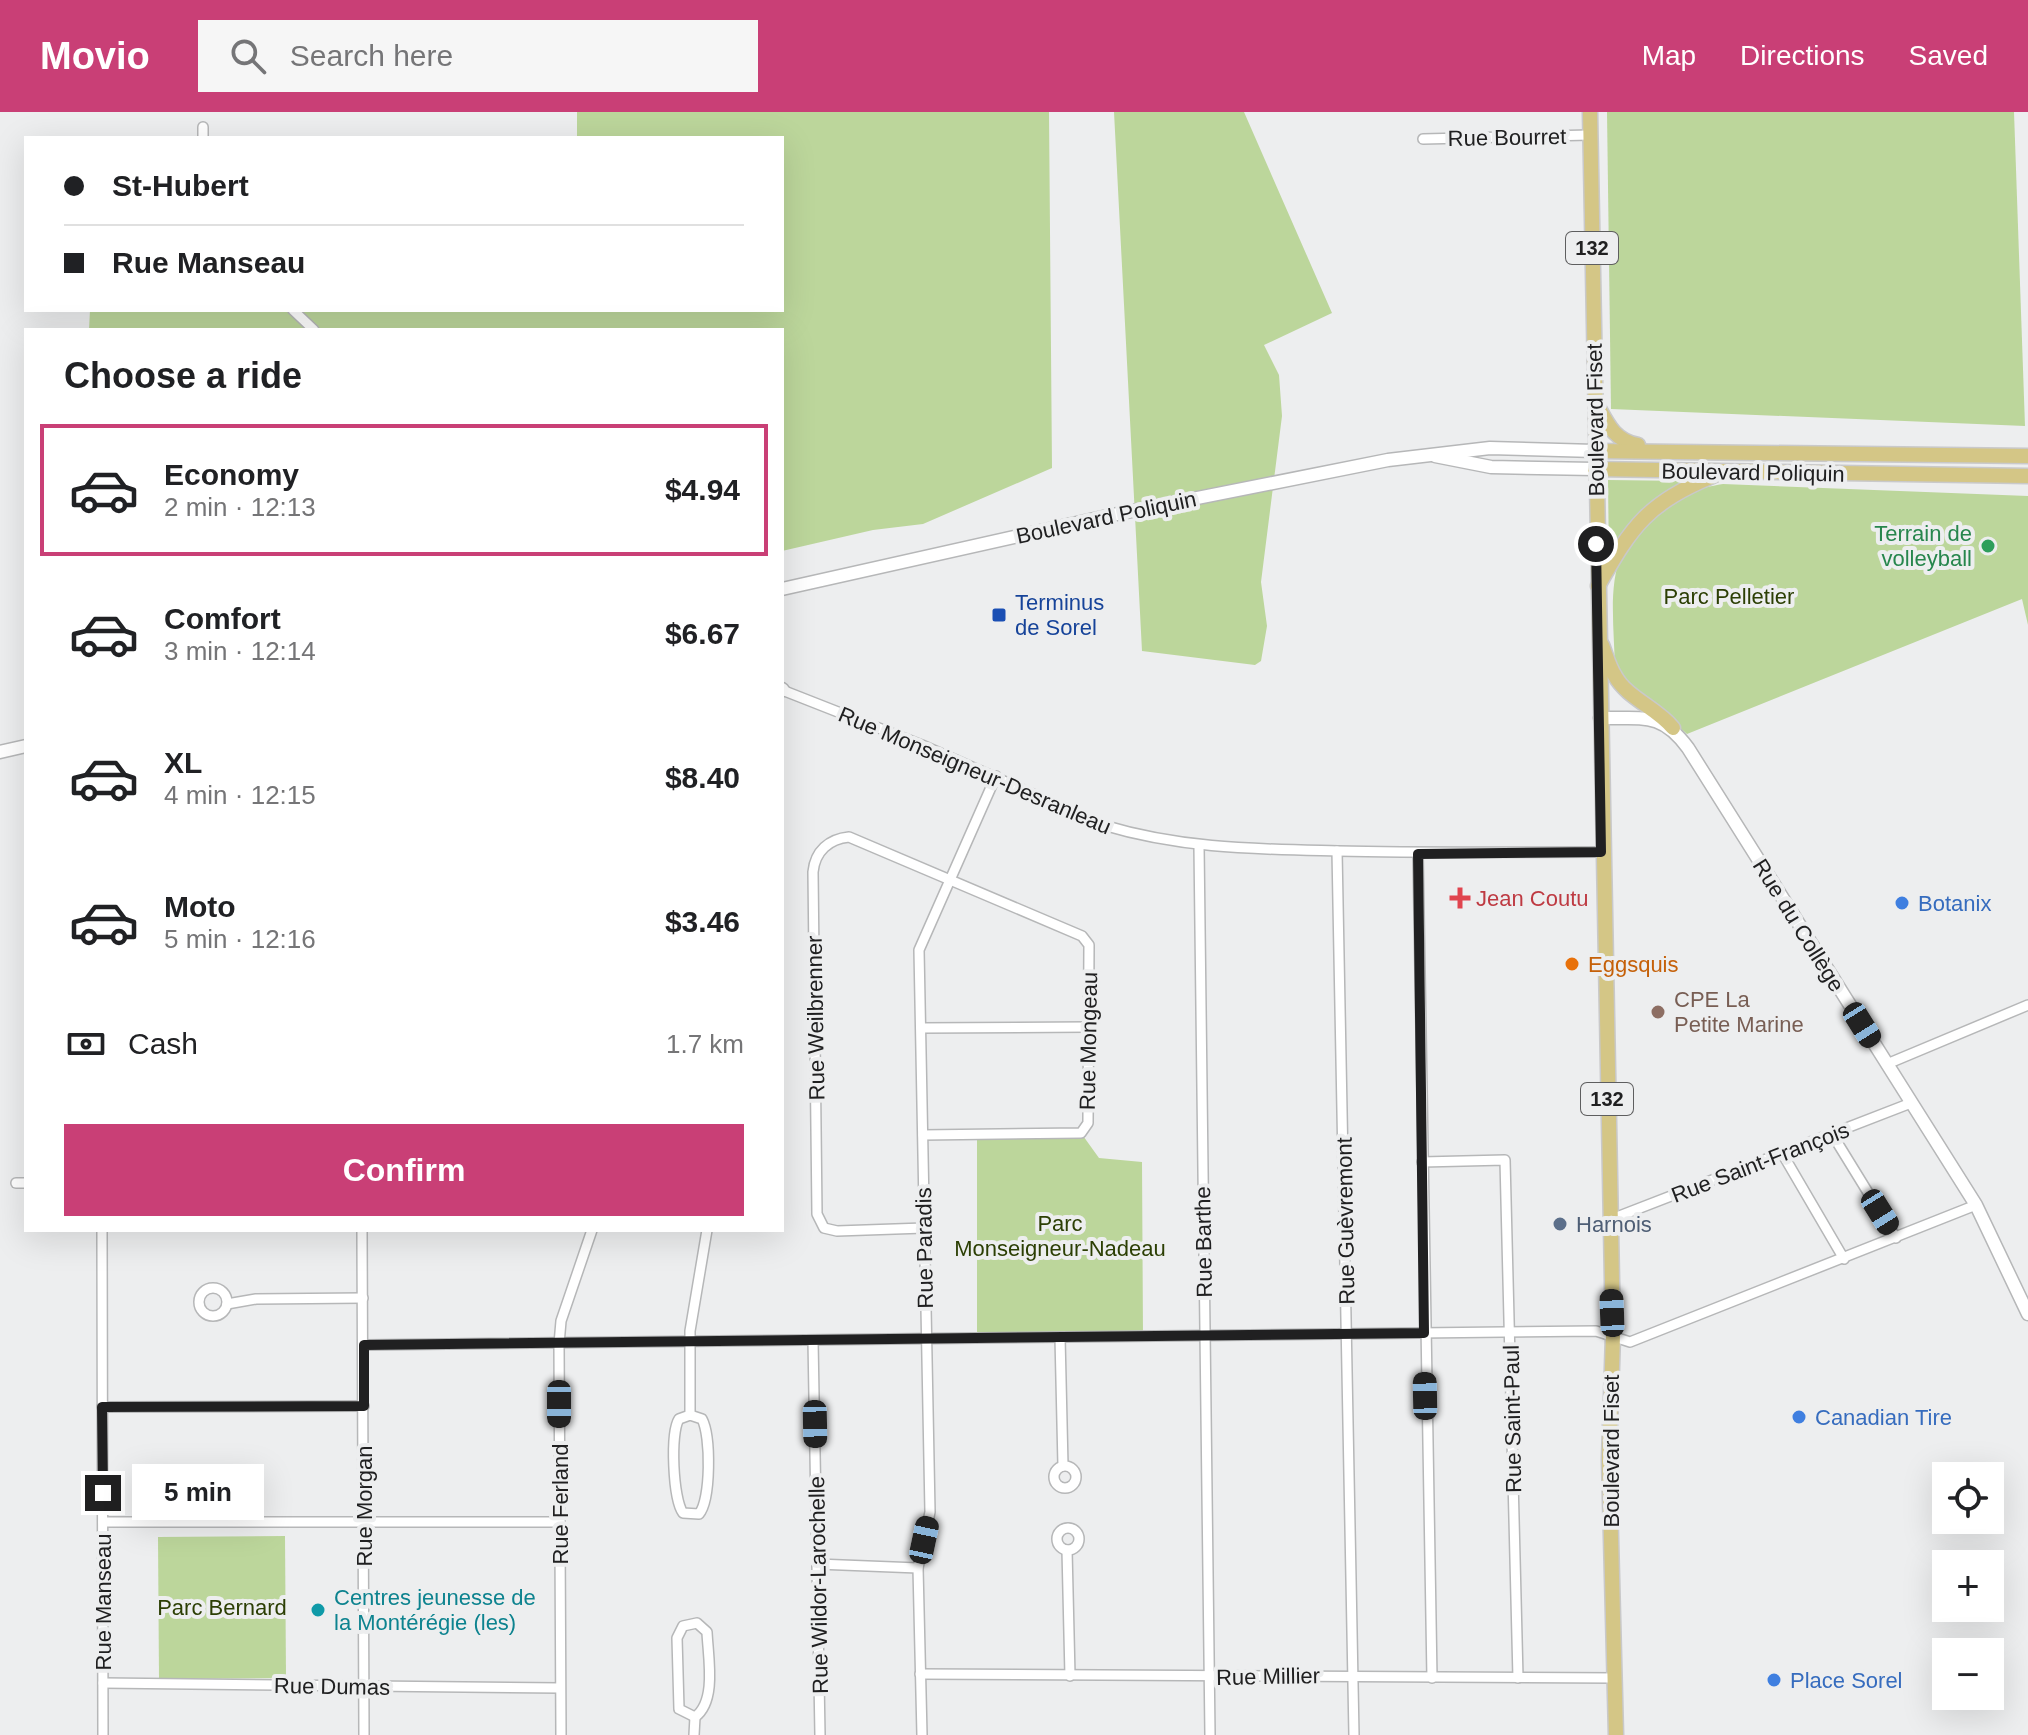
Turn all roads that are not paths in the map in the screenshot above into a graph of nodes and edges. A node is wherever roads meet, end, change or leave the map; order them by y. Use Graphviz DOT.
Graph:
graph roads {
  1 [pos="1590,112"];
  2 [pos="203,127"];
  3 [pos="1590,135"];
  4 [pos="203,136"];
  5 [pos="1423,139"];
  6 [pos="295,312"];
  7 [pos="312,328"];
  8 [pos="1596,402"];
  9 [pos="1595,451"];
  10 [pos="1670,452"];
  11 [pos="1432,455"];
  12 [pos="2028,456"];
  13 [pos="1595,469"];
  14 [pos="1720,472"];
  15 [pos="2028,476"];
  16 [pos="784,589"];
  17 [pos="1596,590"];
  18 [pos="1598,634"];
  19 [pos="784,691"];
  20 [pos="1600,718"];
  21 [pos="1673,728"];
  22 [pos="24,746"];
  23 [pos="0,752"];
  24 [pos="996,776"];
  25 [pos="1199,846"];
  26 [pos="1337,851"];
  27 [pos="1601,852"];
  28 [pos="1418,854"];
  29 [pos="949,878"];
  30 [pos="2028,1005"];
  31 [pos="1088,1027"];
  32 [pos="921,1028"];
  33 [pos="1887,1064"];
  34 [pos="1911,1103"];
  35 [pos="1832,1134"];
  36 [pos="923,1135"];
  37 [pos="1782,1153"];
  38 [pos="1422,1162"];
  39 [pos="1976,1205"];
  40 [pos="1609,1220"];
  41 [pos="924,1228"];
  42 [pos="102,1232"];
  43 [pos="362,1232"];
  44 [pos="591,1232"];
  45 [pos="707,1232"];
  46 [pos="1896,1238"];
  47 [pos="1844,1259"];
  48 [pos="363,1298"];
  49 [pos="227,1304"];
  50 [pos="2028,1314"];
  51 [pos="1510,1332"];
  52 [pos="1424,1333"];
  53 [pos="1347,1334"];
  54 [pos="1204,1335"];
  55 [pos="1613,1335"];
  56 [pos="1060,1337"];
  57 [pos="926,1339"];
  58 [pos="813,1340"];
  59 [pos="690,1341"];
  60 [pos="559,1344"];
  61 [pos="364,1345"];
  62 [pos="364,1406"];
  63 [pos="102,1407"];
  64 [pos="690,1415"];
  65 [pos="1063,1466"];
  66 [pos="364,1520"];
  67 [pos="103,1522"];
  68 [pos="560,1522"];
  69 [pos="1067,1550"];
  70 [pos="817,1564"];
  71 [pos="918,1568"];
  72 [pos="920,1674"];
  73 [pos="1353,1674"];
  74 [pos="1070,1676"];
  75 [pos="1209,1677"];
  76 [pos="1432,1678"];
  77 [pos="1518,1678"];
  78 [pos="1615,1678"];
  79 [pos="103,1683"];
  80 [pos="364,1687"];
  81 [pos="560,1688"];
  82 [pos="695,1717"];
  83 [pos="103,1735"];
  84 [pos="364,1735"];
  85 [pos="561,1735"];
  86 [pos="694,1735"];
  87 [pos="820,1735"];
  88 [pos="922,1735"];
  89 [pos="1210,1735"];
  90 [pos="1354,1735"];
  91 [pos="1616,1735"];
  1 -- 3 [label="main road, Boulevard Fiset / 132"];
  2 -- 4 [label="street"];
  3 -- 5 [label="street, Rue Bourret"];
  3 -- 8 [label="main road, Boulevard Fiset / 132"];
  6 -- 7 [label="street"];
  8 -- 9 [label="main road, Boulevard Fiset / 132"];
  8 -- 10 [label="main road"];
  9 -- 10 [label="main road, Boulevard Poliquin"];
  9 -- 11 [label="street, Boulevard Poliquin"];
  9 -- 13 [label="main road, Boulevard Fiset / 132"];
  10 -- 12 [label="main road, Boulevard Poliquin"];
  11 -- 13 [label="street, Boulevard Poliquin"];
  11 -- 16 [label="street, Boulevard Poliquin"];
  13 -- 14 [label="main road, Boulevard Poliquin"];
  13 -- 17 [label="main road, Boulevard Fiset / 132"];
  14 -- 15 [label="main road, Boulevard Poliquin"];
  14 -- 17 [label="main road"];
  17 -- 18 [label="main road, Boulevard Fiset / 132"];
  18 -- 20 [label="main road, Boulevard Fiset / 132"];
  18 -- 21 [label="main road"];
  19 -- 24 [label="street, Rue Monseigneur-Desranleau"];
  20 -- 21 [label="street"];
  20 -- 27 [label="main road, Boulevard Fiset / 132"];
  21 -- 33 [label="street, Rue du Collège"];
  22 -- 23 [label="street"];
  24 -- 25 [label="street, Rue Monseigneur-Desranleau"];
  24 -- 29 [label="street, Rue Paradis"];
  25 -- 26 [label="street, Rue Monseigneur-Desranleau"];
  25 -- 54 [label="street, Rue Barthe"];
  26 -- 28 [label="street, Rue Monseigneur-Desranleau"];
  26 -- 53 [label="street, Rue Guèvremont"];
  27 -- 28 [label="street, Rue Monseigneur-Desranleau"];
  27 -- 40 [label="main road, Boulevard Fiset / 132"];
  28 -- 38 [label="street"];
  29 -- 31 [label="street, Rue Mongeau"];
  29 -- 32 [label="street, Rue Paradis"];
  29 -- 41 [label="street, Rue Weilbrenner"];
  30 -- 33 [label="street"];
  31 -- 32 [label="street"];
  31 -- 36 [label="street, Rue Mongeau"];
  32 -- 36 [label="street, Rue Paradis"];
  33 -- 34 [label="street, Rue du Collège"];
  34 -- 35 [label="street, Rue Saint-François"];
  34 -- 39 [label="street, Rue du Collège"];
  35 -- 37 [label="street, Rue Saint-François"];
  35 -- 46 [label="street"];
  36 -- 41 [label="street, Rue Paradis"];
  37 -- 40 [label="street, Rue Saint-François"];
  37 -- 47 [label="street"];
  38 -- 51 [label="street, Rue Saint-Paul"];
  38 -- 52 [label="street"];
  39 -- 46 [label="street"];
  39 -- 50 [label="street, Rue du Collège"];
  40 -- 55 [label="main road, Boulevard Fiset / 132"];
  41 -- 57 [label="street, Rue Paradis"];
  42 -- 63 [label="street, Rue Manseau"];
  43 -- 48 [label="street, Rue Morgan"];
  44 -- 60 [label="street, Rue Ferland"];
  45 -- 59 [label="street"];
  46 -- 47 [label="street"];
  47 -- 55 [label="street"];
  48 -- 49 [label="street"];
  48 -- 61 [label="street, Rue Morgan"];
  51 -- 52 [label="street"];
  51 -- 55 [label="street"];
  51 -- 77 [label="street, Rue Saint-Paul"];
  52 -- 53 [label="street"];
  52 -- 76 [label="street"];
  53 -- 54 [label="street"];
  53 -- 73 [label="street, Rue Guèvremont"];
  54 -- 56 [label="street"];
  54 -- 75 [label="street, Rue Barthe"];
  55 -- 78 [label="main road, Boulevard Fiset / 132"];
  56 -- 57 [label="street"];
  56 -- 65 [label="street"];
  57 -- 58 [label="street"];
  57 -- 71 [label="street, Rue Paradis"];
  58 -- 59 [label="street"];
  58 -- 70 [label="street, Rue Wildor-Larochelle"];
  59 -- 60 [label="street"];
  59 -- 64 [label="street"];
  60 -- 61 [label="street"];
  60 -- 68 [label="street, Rue Ferland"];
  61 -- 62 [label="street, Rue Morgan"];
  62 -- 63 [label="street"];
  62 -- 66 [label="street, Rue Morgan"];
  63 -- 67 [label="street, Rue Manseau"];
  64 -- 64 [label="street"];
  66 -- 67 [label="street"];
  66 -- 68 [label="street"];
  66 -- 80 [label="street, Rue Morgan"];
  67 -- 79 [label="street, Rue Manseau"];
  68 -- 81 [label="street, Rue Ferland"];
  69 -- 74 [label="street"];
  70 -- 71 [label="street"];
  70 -- 87 [label="street, Rue Wildor-Larochelle"];
  71 -- 72 [label="street, Rue Paradis"];
  72 -- 74 [label="street, Rue Millier"];
  72 -- 88 [label="street, Rue Paradis"];
  73 -- 75 [label="street, Rue Millier"];
  73 -- 76 [label="street, Rue Millier"];
  73 -- 90 [label="street, Rue Guèvremont"];
  74 -- 75 [label="street, Rue Millier"];
  75 -- 89 [label="street, Rue Barthe"];
  76 -- 77 [label="street, Rue Millier"];
  77 -- 78 [label="street, Rue Millier"];
  78 -- 91 [label="main road, Boulevard Fiset / 132"];
  79 -- 80 [label="street, Rue Dumas"];
  79 -- 83 [label="street, Rue Manseau"];
  80 -- 81 [label="street, Rue Dumas"];
  80 -- 84 [label="street, Rue Morgan"];
  81 -- 85 [label="street, Rue Ferland"];
  82 -- 82 [label="street"];
  82 -- 86 [label="street"];
}
